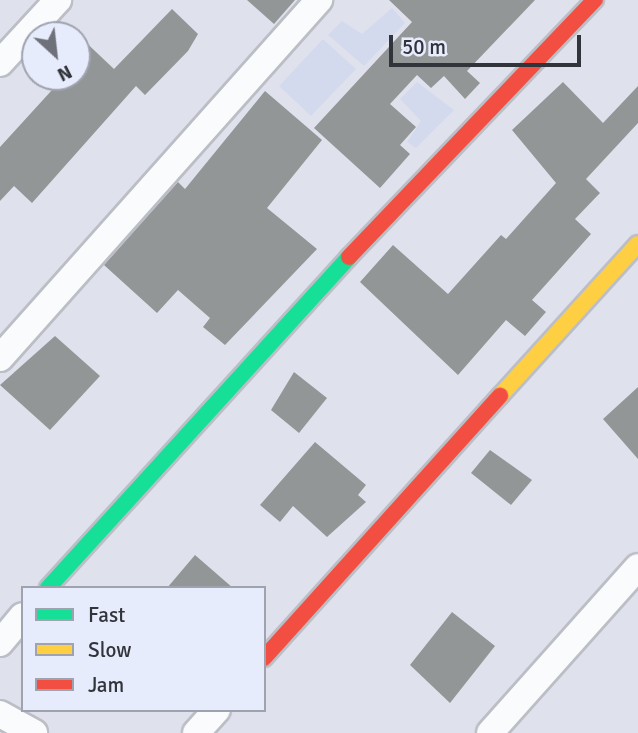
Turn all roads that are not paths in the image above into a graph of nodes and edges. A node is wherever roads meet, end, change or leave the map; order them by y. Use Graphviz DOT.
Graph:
graph roads {
  1 [pos="58,0"];
  2 [pos="319,0"];
  3 [pos="595,0"];
  4 [pos="0,63"];
  5 [pos="638,244"];
  6 [pos="0,358"];
  7 [pos="638,567"];
  8 [pos="50,586"];
  9 [pos="21,618"];
  10 [pos="0,643"];
  11 [pos="266,656"];
  12 [pos="215,712"];
  13 [pos="0,714"];
  14 [pos="34,733"];
  15 [pos="196,733"];
  16 [pos="490,733"];
  1 -- 4 [label="street"];
  2 -- 6 [label="street"];
  3 -- 8 [label="street"];
  5 -- 11 [label="street"];
  7 -- 16 [label="street"];
  9 -- 10 [label="street"];
  12 -- 15 [label="street"];
  13 -- 14 [label="street"];
}
